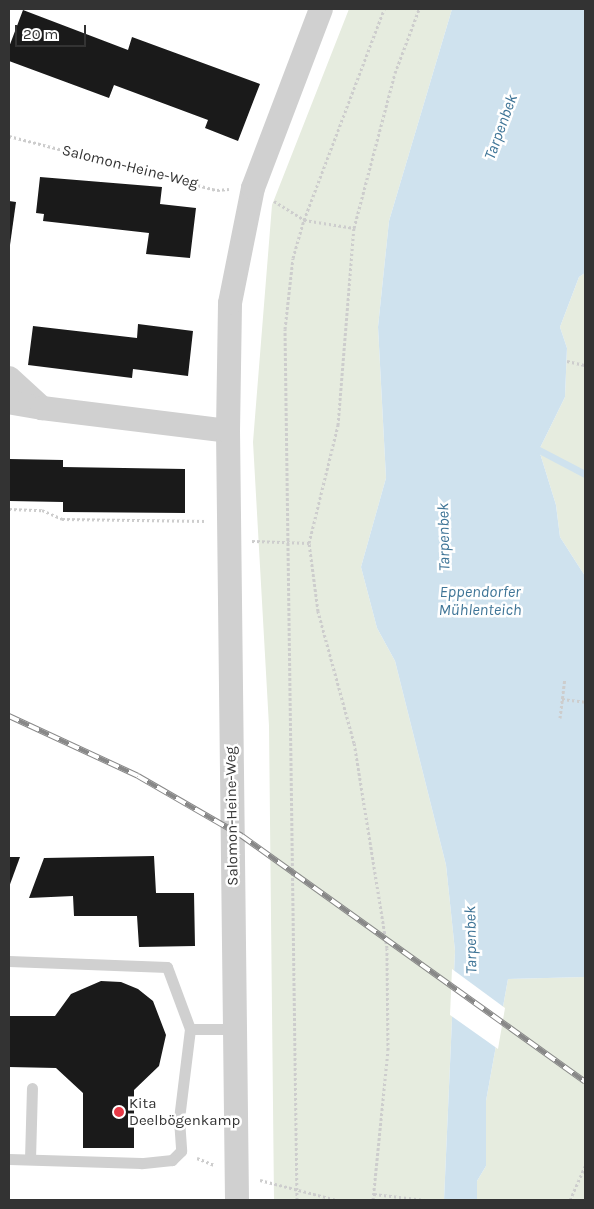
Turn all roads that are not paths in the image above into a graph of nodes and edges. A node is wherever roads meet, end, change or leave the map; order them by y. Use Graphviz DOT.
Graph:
graph roads {
  1 [pos="321,9"];
  2 [pos="9,378"];
  3 [pos="9,402"];
  4 [pos="42,408"];
  5 [pos="228,431"];
  6 [pos="9,961"];
  7 [pos="190,1029"];
  8 [pos="235,1029"];
  9 [pos="32,1088"];
  10 [pos="9,1158"];
  11 [pos="30,1159"];
  12 [pos="237,1200"];
  1 -- 5 [label="street, Salomon-Heine-Weg"];
  2 -- 4 [label="street"];
  3 -- 4 [label="street"];
  4 -- 5 [label="street"];
  5 -- 8 [label="street, Salomon-Heine-Weg"];
  6 -- 7 [label="lane"];
  7 -- 8 [label="lane"];
  7 -- 11 [label="lane"];
  8 -- 12 [label="street, Salomon-Heine-Weg"];
  9 -- 11 [label="lane"];
  10 -- 11 [label="lane"];
}
